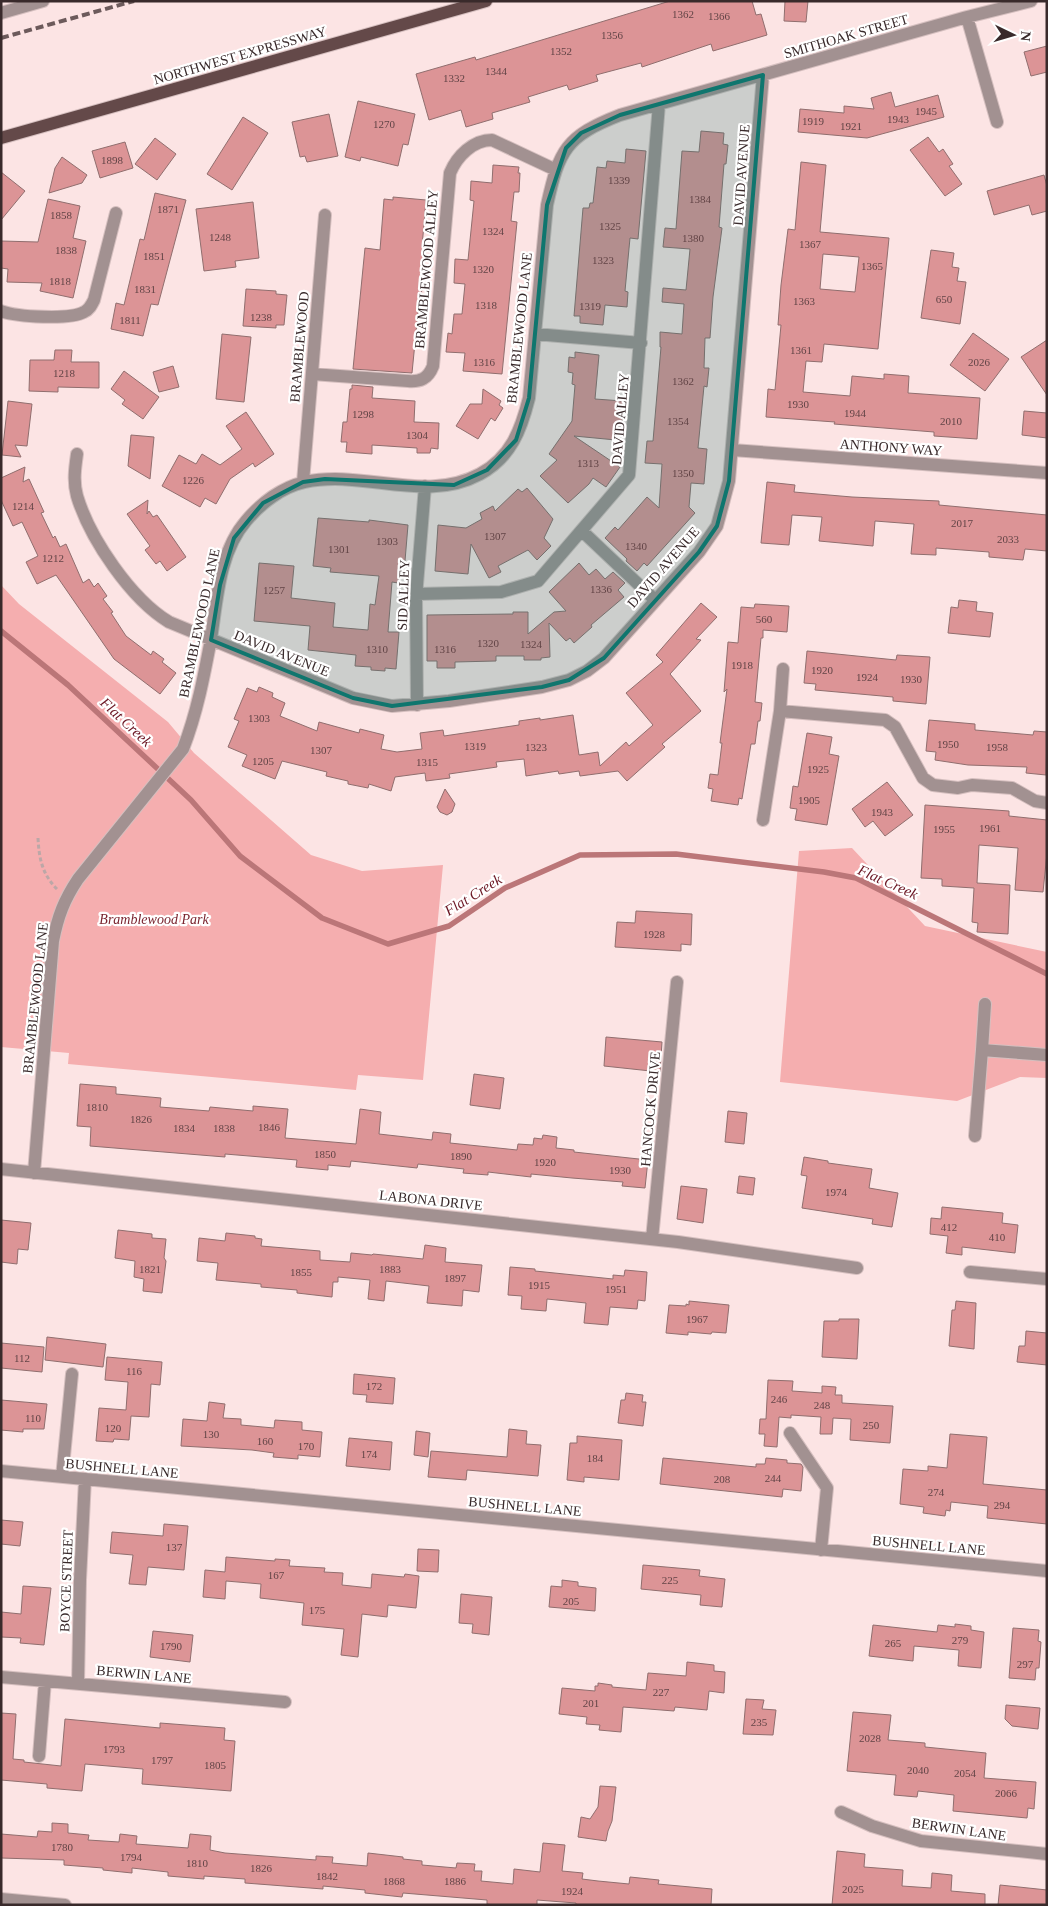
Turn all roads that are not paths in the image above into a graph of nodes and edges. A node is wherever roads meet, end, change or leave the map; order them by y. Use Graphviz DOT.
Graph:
graph roads {
  1 [pos="43,1"];
  2 [pos="486,1"];
  3 [pos="1032,1"];
  4 [pos="1,13"];
  5 [pos="967,18"];
  6 [pos="763,75"];
  7 [pos="659,104"];
  8 [pos="998,122"];
  9 [pos="1,138"];
  10 [pos="556,170"];
  11 [pos="116,213"];
  12 [pos="325,215"];
  13 [pos="1,312"];
  14 [pos="535,334"];
  15 [pos="641,343"];
  16 [pos="312,374"];
  17 [pos="732,450"];
  18 [pos="77,454"];
  19 [pos="1047,474"];
  20 [pos="303,482"];
  21 [pos="424,486"];
  22 [pos="582,531"];
  23 [pos="416,594"];
  24 [pos="655,600"];
  25 [pos="210,640"];
  26 [pos="783,669"];
  27 [pos="417,704"];
  28 [pos="780,711"];
  29 [pos="1047,803"];
  30 [pos="763,820"];
  31 [pos="677,982"];
  32 [pos="985,1004"];
  33 [pos="982,1050"];
  34 [pos="1047,1055"];
  35 [pos="975,1136"];
  36 [pos="1,1169"];
  37 [pos="34,1172"];
  38 [pos="652,1239"];
  39 [pos="857,1268"];
  40 [pos="970,1272"];
  41 [pos="1047,1279"];
  42 [pos="72,1374"];
  43 [pos="790,1433"];
  44 [pos="1,1471"];
  45 [pos="62,1477"];
  46 [pos="85,1479"];
  47 [pos="821,1550"];
  48 [pos="1047,1571"];
  49 [pos="1,1677"];
  50 [pos="45,1681"];
  51 [pos="78,1684"];
  52 [pos="285,1702"];
  53 [pos="38,1756"];
  54 [pos="842,1812"];
  55 [pos="1047,1854"];
  56 [pos="1,1899"];
  57 [pos="65,1905"];
  1 -- 4 [label="street"];
  2 -- 9 [label="main road, NORTHWEST EXPRESSWAY"];
  3 -- 5 [label="street, SMITHOAK STREET"];
  5 -- 6 [label="street, SMITHOAK STREET"];
  5 -- 8 [label="street"];
  6 -- 7 [label="street, BRAMBLEWOOD LANE"];
  6 -- 17 [label="street, DAVID AVENUE"];
  7 -- 10 [label="street, BRAMBLEWOOD LANE"];
  7 -- 15 [label="street, DAVID ALLEY"];
  10 -- 14 [label="street, BRAMBLEWOOD LANE"];
  10 -- 16 [label="street, BRAMBLEWOOD ALLEY"];
  11 -- 13 [label="street"];
  12 -- 16 [label="street, BRAMBLEWOOD"];
  14 -- 15 [label="street"];
  14 -- 21 [label="street, BRAMBLEWOOD LANE"];
  15 -- 22 [label="street, DAVID ALLEY"];
  16 -- 20 [label="street, BRAMBLEWOOD"];
  17 -- 19 [label="street, ANTHONY WAY"];
  17 -- 24 [label="street, DAVID AVENUE"];
  18 -- 25 [label="street"];
  20 -- 21 [label="street, BRAMBLEWOOD LANE"];
  20 -- 25 [label="street, BRAMBLEWOOD LANE"];
  21 -- 23 [label="street, SID ALLEY"];
  22 -- 23 [label="street, DAVID ALLEY"];
  22 -- 24 [label="street"];
  23 -- 27 [label="street, SID ALLEY"];
  24 -- 27 [label="street, DAVID AVENUE"];
  25 -- 27 [label="street, DAVID AVENUE"];
  25 -- 37 [label="street, BRAMBLEWOOD LANE"];
  26 -- 28 [label="street"];
  28 -- 29 [label="street"];
  28 -- 30 [label="street"];
  31 -- 38 [label="street, HANCOCK DRIVE"];
  32 -- 33 [label="street"];
  33 -- 34 [label="street"];
  33 -- 35 [label="street"];
  36 -- 37 [label="street, LABONA DRIVE"];
  37 -- 38 [label="street, LABONA DRIVE"];
  38 -- 39 [label="street, LABONA DRIVE"];
  40 -- 41 [label="street"];
  42 -- 45 [label="street"];
  43 -- 47 [label="street"];
  44 -- 45 [label="street, BUSHNELL LANE"];
  45 -- 46 [label="street, BUSHNELL LANE"];
  46 -- 47 [label="street, BUSHNELL LANE"];
  46 -- 51 [label="street, BOYCE STREET"];
  47 -- 48 [label="street, BUSHNELL LANE"];
  49 -- 50 [label="street, BERWIN LANE"];
  50 -- 51 [label="street, BERWIN LANE"];
  50 -- 53 [label="street"];
  51 -- 52 [label="street, BERWIN LANE"];
  54 -- 55 [label="street, BERWIN LANE"];
  56 -- 57 [label="street"];
}
